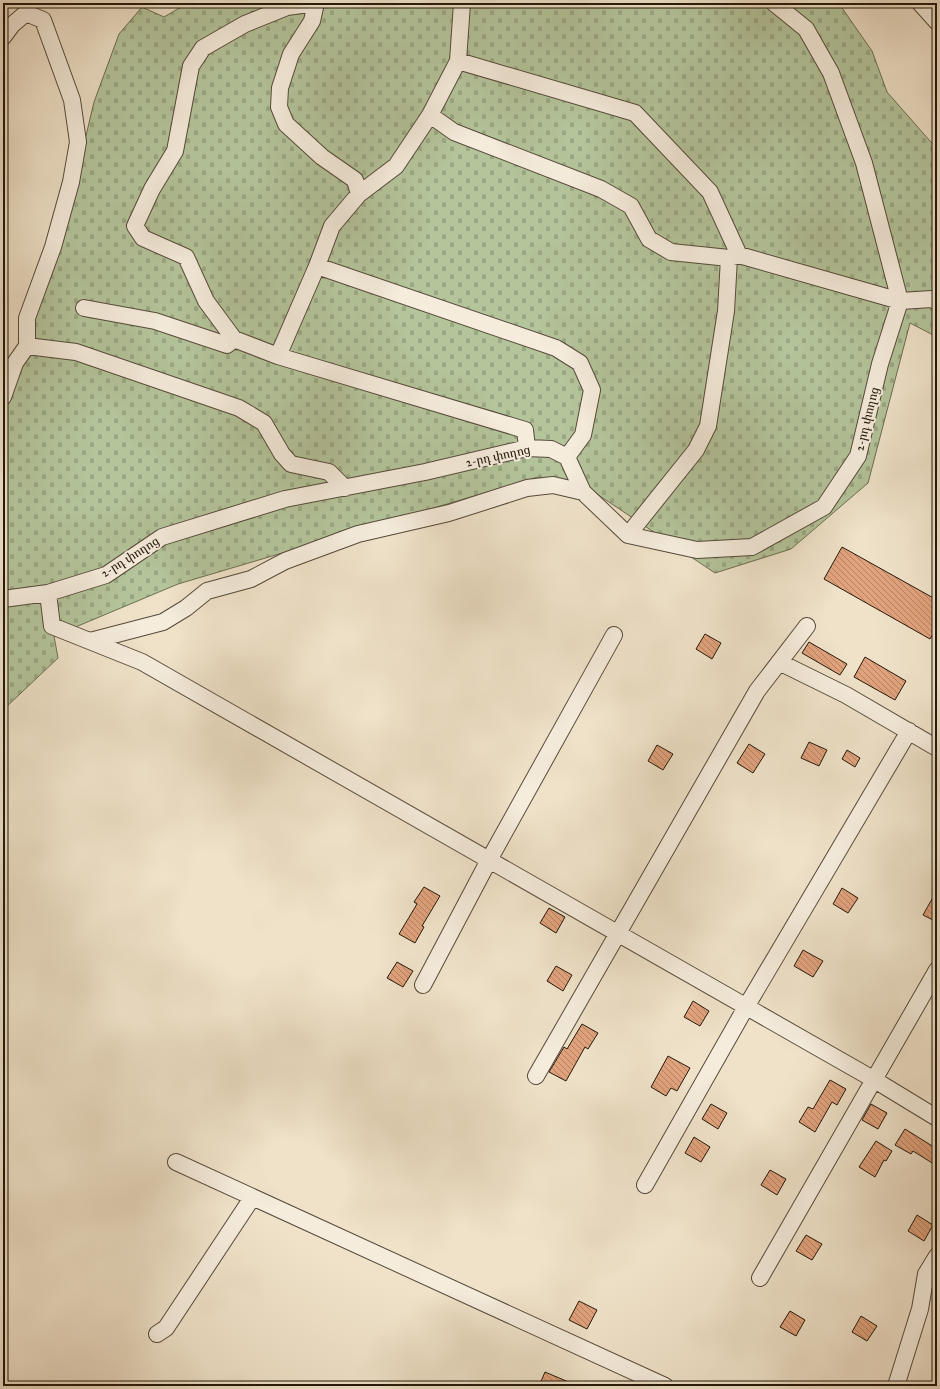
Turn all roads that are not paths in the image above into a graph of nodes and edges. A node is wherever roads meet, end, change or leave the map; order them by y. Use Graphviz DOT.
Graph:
graph roads {
  1 [pos="316,3"];
  2 [pos="462,3"];
  3 [pos="774,3"];
  4 [pos="920,3"];
  5 [pos="937,22"];
  6 [pos="3,37"];
  7 [pos="458,61"];
  8 [pos="430,115"];
  9 [pos="359,194"];
  10 [pos="734,257"];
  11 [pos="317,266"];
  12 [pos="900,302"];
  13 [pos="937,302"];
  14 [pos="84,308"];
  15 [pos="234,339"];
  16 [pos="27,346"];
  17 [pos="278,356"];
  18 [pos="3,397"];
  19 [pos="527,448"];
  20 [pos="567,457"];
  21 [pos="345,488"];
  22 [pos="583,492"];
  23 [pos="628,535"];
  24 [pos="48,593"];
  25 [pos="3,599"];
  26 [pos="807,626"];
  27 [pos="614,635"];
  28 [pos="90,641"];
  29 [pos="779,662"];
  30 [pos="909,731"];
  31 [pos="937,748"];
  32 [pos="489,860"];
  33 [pos="619,934"];
  34 [pos="937,970"];
  35 [pos="423,985"];
  36 [pos="746,1007"];
  37 [pos="536,1076"];
  38 [pos="873,1079"];
  39 [pos="937,1118"];
  40 [pos="176,1162"];
  41 [pos="645,1185"];
  42 [pos="252,1198"];
  43 [pos="937,1256"];
  44 [pos="760,1278"];
  45 [pos="157,1334"];
  46 [pos="665,1386"];
  47 [pos="896,1386"];
  1 -- 9 [label="street"];
  1 -- 15 [label="street"];
  2 -- 7 [label="street"];
  3 -- 12 [label="street"];
  4 -- 5 [label="street"];
  6 -- 16 [label="street"];
  7 -- 8 [label="street"];
  7 -- 10 [label="street"];
  8 -- 9 [label="street"];
  8 -- 10 [label="street"];
  9 -- 11 [label="street"];
  10 -- 12 [label="street"];
  10 -- 23 [label="street"];
  11 -- 17 [label="street"];
  11 -- 20 [label="street"];
  12 -- 13 [label="street"];
  12 -- 23 [label="street, 2-րդ փողոց"];
  14 -- 15 [label="street"];
  15 -- 17 [label="street"];
  16 -- 18 [label="street"];
  16 -- 21 [label="street"];
  17 -- 19 [label="street"];
  19 -- 20 [label="street, 2-րդ փողոց"];
  19 -- 21 [label="street, 2-րդ փողոց"];
  20 -- 22 [label="street"];
  21 -- 24 [label="street, 2-րդ փողոց"];
  22 -- 23 [label="street"];
  22 -- 28 [label="street"];
  24 -- 25 [label="street, 2-րդ փողոց"];
  24 -- 28 [label="street"];
  26 -- 29 [label="street"];
  27 -- 32 [label="street"];
  28 -- 32 [label="street"];
  29 -- 30 [label="street"];
  29 -- 33 [label="street"];
  30 -- 31 [label="street"];
  30 -- 36 [label="street"];
  32 -- 33 [label="street"];
  32 -- 35 [label="street"];
  33 -- 36 [label="street"];
  33 -- 37 [label="street"];
  34 -- 38 [label="street"];
  36 -- 38 [label="street"];
  36 -- 41 [label="street"];
  38 -- 39 [label="street"];
  38 -- 44 [label="street"];
  40 -- 42 [label="street"];
  42 -- 45 [label="street"];
  42 -- 46 [label="street"];
  43 -- 47 [label="street"];
}
